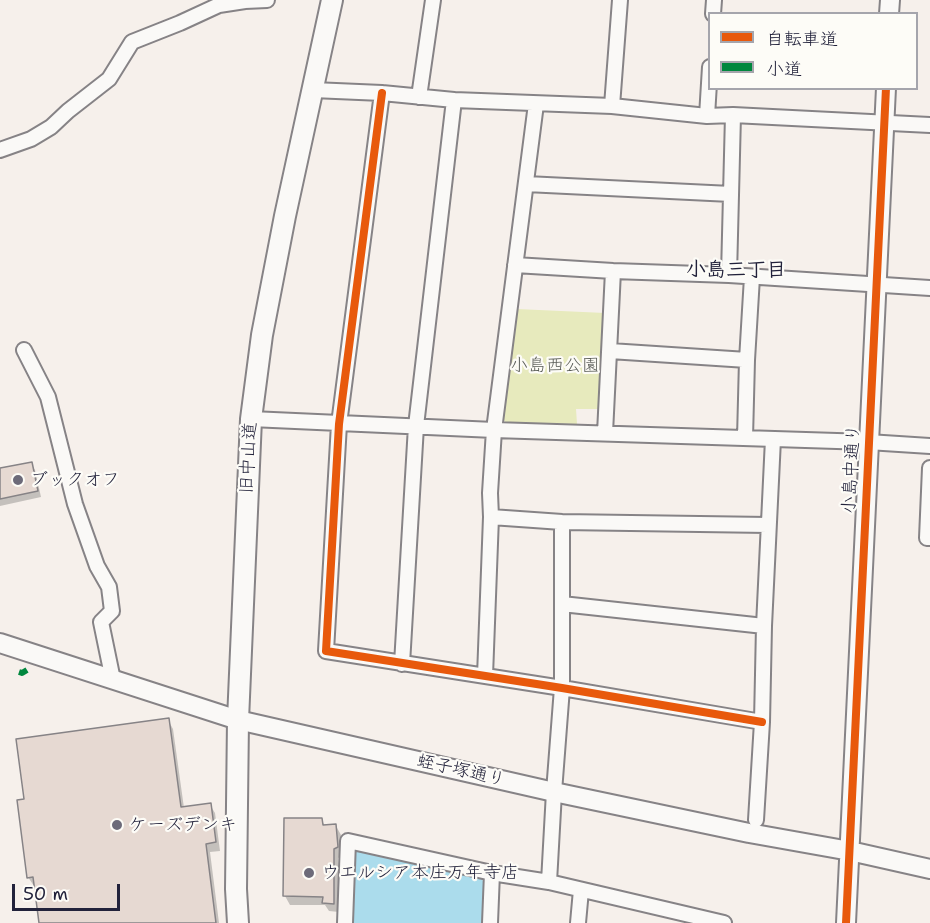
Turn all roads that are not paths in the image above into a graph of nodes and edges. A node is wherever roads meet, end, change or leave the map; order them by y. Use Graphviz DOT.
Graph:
graph roads {
  1 [pos="267,0"];
  2 [pos="332,0"];
  3 [pos="433,0"];
  4 [pos="620,0"];
  5 [pos="313,90"];
  6 [pos="708,90"];
  7 [pos="886,90"];
  8 [pos="382,93"];
  9 [pos="419,97"];
  10 [pos="454,100"];
  11 [pos="536,104"];
  12 [pos="612,106"];
  13 [pos="733,115"];
  14 [pos="706,116"];
  15 [pos="884,123"];
  16 [pos="930,125"];
  17 [pos="0,150"];
  18 [pos="526,184"];
  19 [pos="731,194"];
  20 [pos="515,265"];
  21 [pos="613,271"];
  22 [pos="729,274"];
  23 [pos="752,277"];
  24 [pos="876,285"];
  25 [pos="930,288"];
  26 [pos="24,350"];
  27 [pos="610,351"];
  28 [pos="747,360"];
  29 [pos="251,419"];
  30 [pos="339,424"];
  31 [pos="416,426"];
  32 [pos="494,430"];
  33 [pos="605,433"];
  34 [pos="745,438"];
  35 [pos="773,439"];
  36 [pos="868,442"];
  37 [pos="930,446"];
  38 [pos="930,468"];
  39 [pos="491,517"];
  40 [pos="562,522"];
  41 [pos="768,525"];
  42 [pos="930,538"];
  43 [pos="562,604"];
  44 [pos="764,626"];
  45 [pos="0,643"];
  46 [pos="402,664"];
  47 [pos="485,676"];
  48 [pos="113,680"];
  49 [pos="562,688"];
  50 [pos="238,720"];
  51 [pos="762,722"];
  52 [pos="554,792"];
  53 [pos="756,820"];
  54 [pos="850,851"];
  55 [pos="930,869"];
  56 [pos="492,873"];
  57 [pos="549,882"];
  58 [pos="580,890"];
  59 [pos="665,916"];
  60 [pos="238,923"];
  61 [pos="345,923"];
  62 [pos="490,923"];
  63 [pos="578,923"];
  64 [pos="724,923"];
  65 [pos="846,923"];
  1 -- 17 [label="street"];
  2 -- 5 [label="main road, 旧中山道"];
  3 -- 9 [label="street"];
  4 -- 12 [label="street"];
  5 -- 8 [label="street"];
  5 -- 29 [label="main road, 旧中山道"];
  6 -- 14 [label="street"];
  7 -- 15 [label="street, 小島中通り"];
  8 -- 9 [label="street"];
  8 -- 30 [label="street"];
  9 -- 10 [label="street"];
  10 -- 11 [label="street"];
  10 -- 31 [label="street"];
  11 -- 12 [label="street"];
  11 -- 18 [label="street"];
  12 -- 14 [label="street"];
  13 -- 14 [label="street"];
  13 -- 15 [label="street"];
  13 -- 19 [label="street"];
  15 -- 16 [label="street"];
  15 -- 24 [label="street, 小島中通り"];
  18 -- 19 [label="street"];
  18 -- 20 [label="street"];
  19 -- 22 [label="street"];
  20 -- 21 [label="street"];
  20 -- 32 [label="street"];
  21 -- 22 [label="street"];
  21 -- 27 [label="street"];
  22 -- 23 [label="street"];
  23 -- 24 [label="street"];
  23 -- 28 [label="street"];
  24 -- 25 [label="street"];
  24 -- 36 [label="street, 小島中通り"];
  26 -- 48 [label="street"];
  27 -- 28 [label="street"];
  27 -- 33 [label="street"];
  28 -- 34 [label="street"];
  29 -- 30 [label="street"];
  29 -- 50 [label="main road, 旧中山道"];
  30 -- 31 [label="street"];
  30 -- 46 [label="street"];
  31 -- 32 [label="street"];
  31 -- 46 [label="street"];
  32 -- 33 [label="street"];
  32 -- 39 [label="street"];
  33 -- 34 [label="street"];
  34 -- 35 [label="street"];
  35 -- 36 [label="street"];
  35 -- 41 [label="street"];
  36 -- 37 [label="street"];
  36 -- 54 [label="street, 小島中通り"];
  38 -- 42 [label="street"];
  39 -- 40 [label="street"];
  39 -- 47 [label="street"];
  40 -- 41 [label="street"];
  40 -- 43 [label="street"];
  41 -- 44 [label="street"];
  43 -- 44 [label="street"];
  43 -- 49 [label="street"];
  44 -- 51 [label="street"];
  45 -- 48 [label="street, 蛭子塚通り"];
  46 -- 47 [label="street"];
  47 -- 49 [label="street"];
  48 -- 50 [label="street, 蛭子塚通り"];
  49 -- 51 [label="street"];
  49 -- 52 [label="street"];
  50 -- 52 [label="street, 蛭子塚通り"];
  50 -- 60 [label="main road, 旧中山道"];
  51 -- 53 [label="street"];
  52 -- 54 [label="street, 蛭子塚通り"];
  52 -- 57 [label="street"];
  54 -- 55 [label="street, 蛭子塚通り"];
  54 -- 65 [label="street, 小島中通り"];
  56 -- 57 [label="street"];
  56 -- 61 [label="street"];
  56 -- 62 [label="street"];
  57 -- 58 [label="street"];
  58 -- 59 [label="street"];
  58 -- 63 [label="street"];
  59 -- 64 [label="street"];
}
